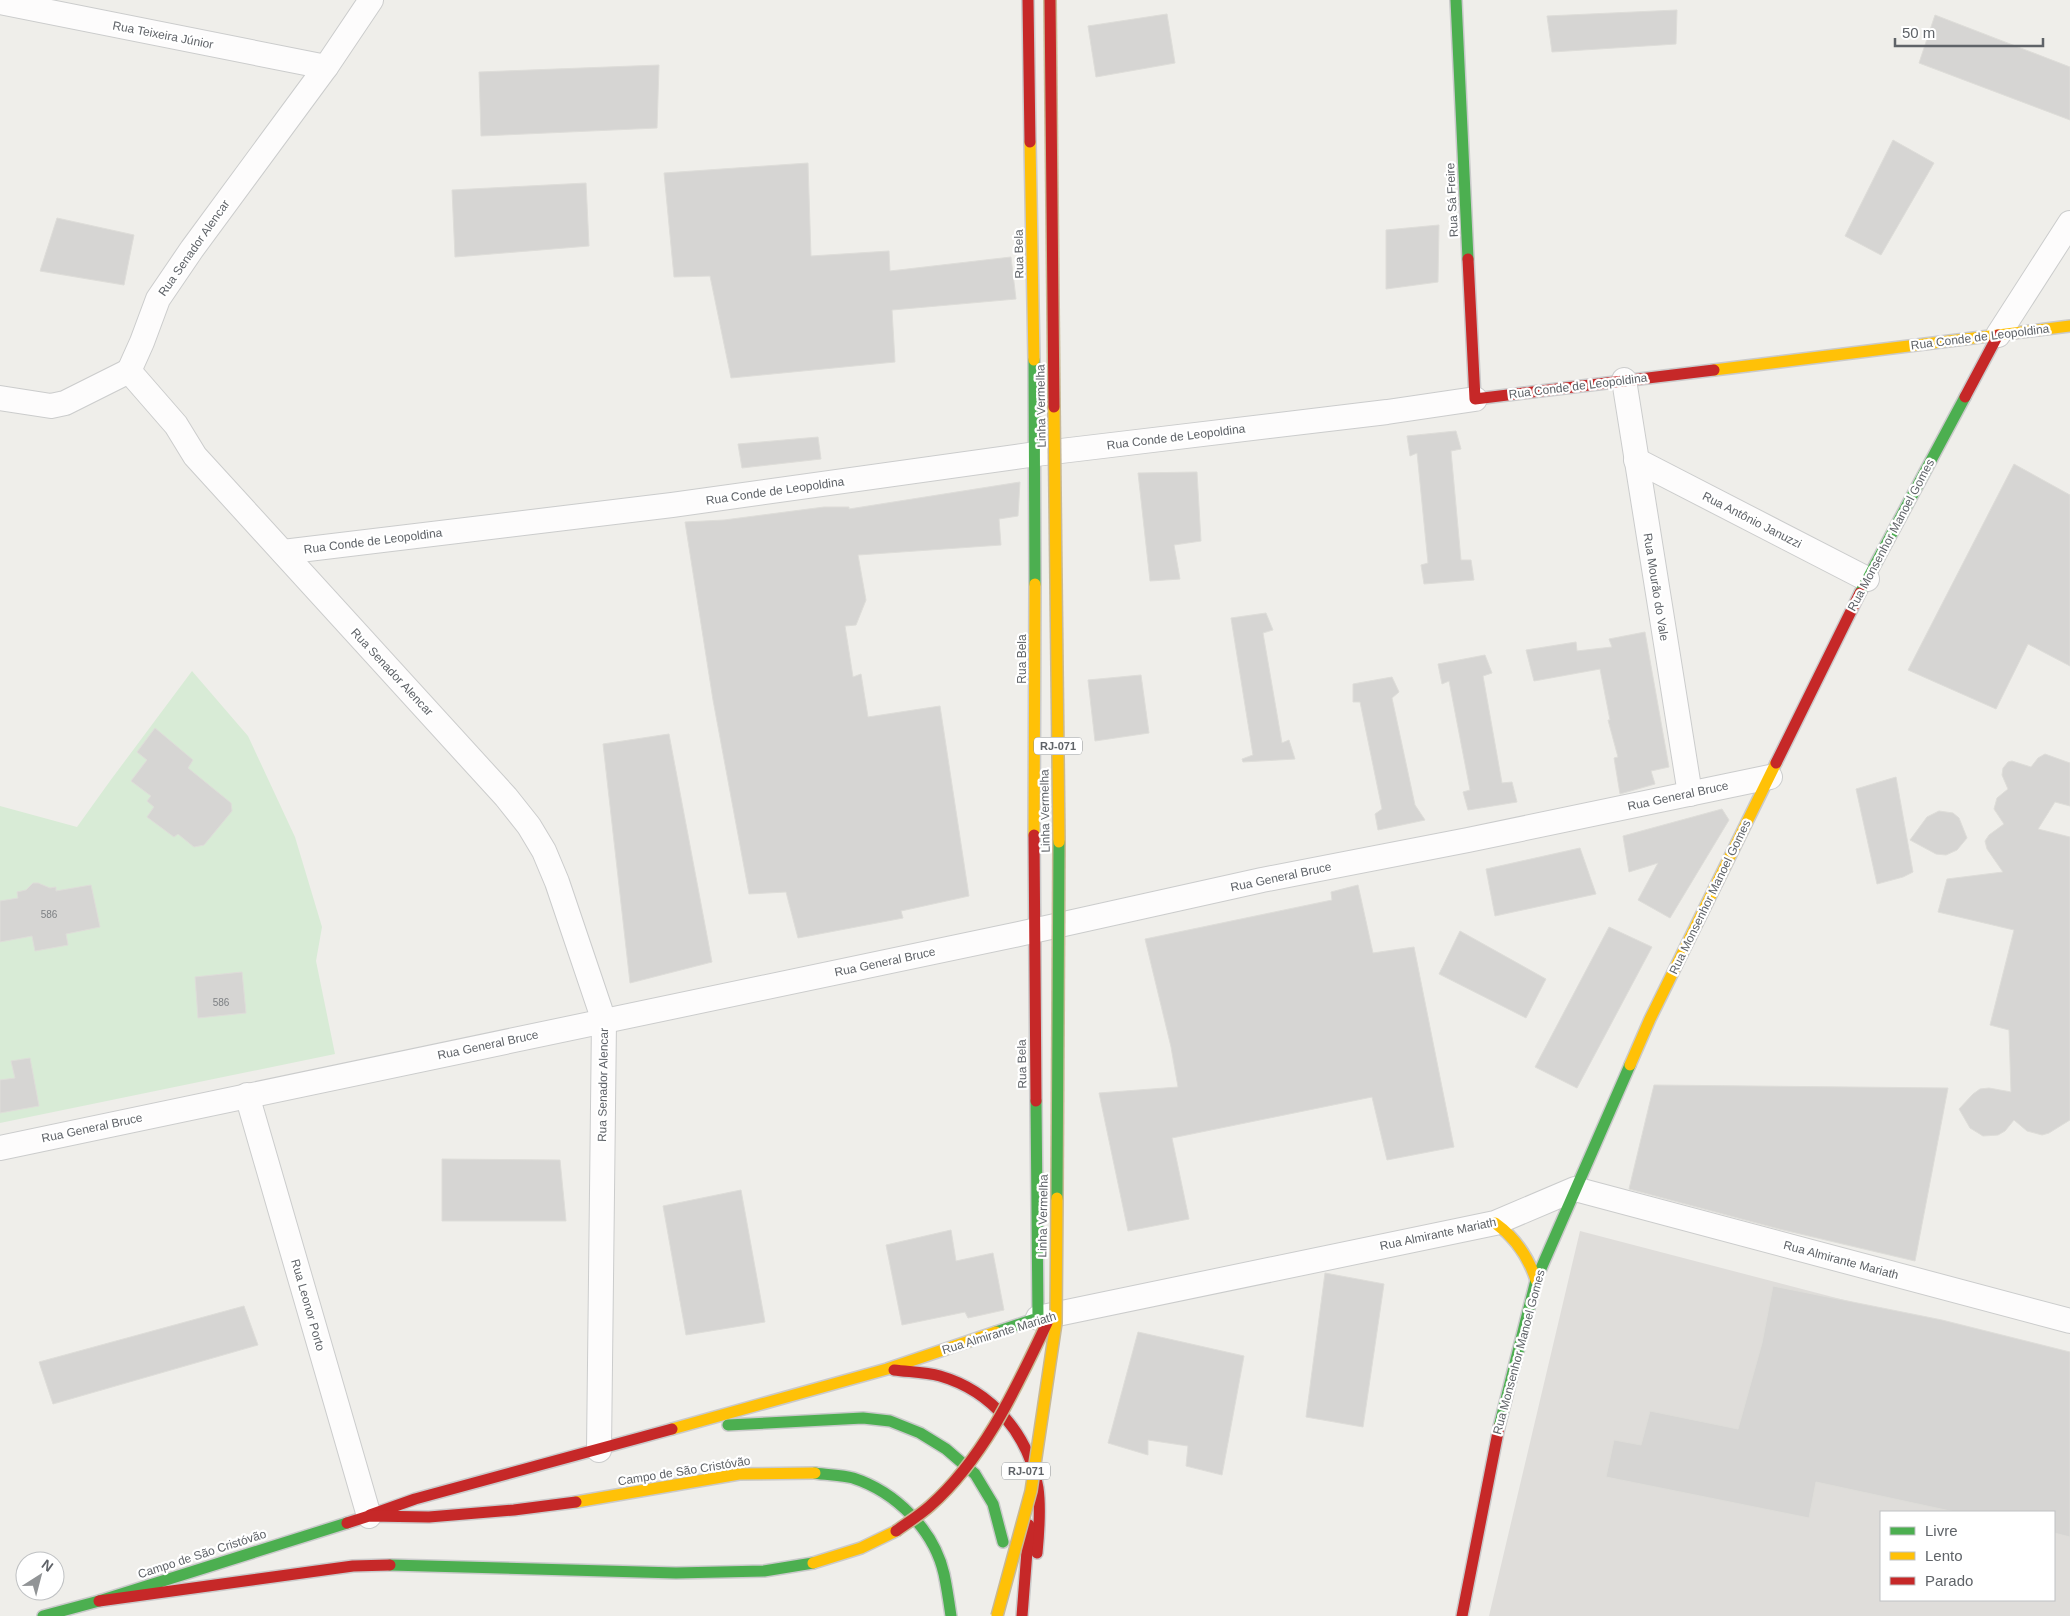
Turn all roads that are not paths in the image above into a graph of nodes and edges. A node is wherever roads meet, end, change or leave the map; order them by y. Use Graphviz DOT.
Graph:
graph roads {
  1 [pos="371,0"];
  2 [pos="1028,0"];
  3 [pos="1037,0"];
  4 [pos="1050,0"];
  5 [pos="1456,0"];
  6 [pos="0,2"];
  7 [pos="326,67"];
  8 [pos="2070,223"];
  9 [pos="2070,326"];
  10 [pos="1998,335"];
  11 [pos="129,370"];
  12 [pos="1624,380"];
  13 [pos="0,398"];
  14 [pos="1475,399"];
  15 [pos="1036,454"];
  16 [pos="1636,460"];
  17 [pos="283,552"];
  18 [pos="1867,579"];
  19 [pos="1770,777"];
  20 [pos="1690,794"];
  21 [pos="1034,931"];
  22 [pos="604,1021"];
  23 [pos="247,1095"];
  24 [pos="0,1148"];
  25 [pos="1575,1189"];
  26 [pos="1495,1224"];
  27 [pos="1536,1280"];
  28 [pos="1043,1320"];
  29 [pos="2070,1321"];
  30 [pos="887,1369"];
  31 [pos="680,1427"];
  32 [pos="599,1450"];
  33 [pos="1031,1491"];
  34 [pos="369,1516"];
  35 [pos="99,1601"];
  36 [pos="43,1616"];
  37 [pos="951,1616"];
  38 [pos="989,1616"];
  39 [pos="998,1616"];
  40 [pos="1022,1616"];
  41 [pos="1033,1616"];
  42 [pos="1462,1616"];
  1 -- 7 [label="street, Rua Senador Alencar"];
  2 -- 15 [label="main road, Rua Bela"];
  3 -- 28 [label="main road, Linha Vermelha / RJ-071"];
  4 -- 33 [label="main road, Linha Vermelha / RJ-071, bridge"];
  5 -- 14 [label="main road, Rua Sá Freire"];
  6 -- 7 [label="street, Rua Teixeira Júnior"];
  7 -- 11 [label="street, Rua Senador Alencar"];
  8 -- 10 [label="street, Rua Monsenhor Manoel Gomes"];
  9 -- 10 [label="main road, Rua Conde de Leopoldina"];
  10 -- 12 [label="main road, Rua Conde de Leopoldina"];
  10 -- 18 [label="main road, Rua Monsenhor Manoel Gomes"];
  11 -- 13 [label="street"];
  11 -- 17 [label="street, Rua Senador Alencar"];
  12 -- 14 [label="main road, Rua Conde de Leopoldina"];
  12 -- 16 [label="street, Rua Mourão do Vale"];
  14 -- 15 [label="street, Rua Conde de Leopoldina"];
  15 -- 17 [label="street, Rua Conde de Leopoldina"];
  15 -- 21 [label="main road, Rua Bela"];
  16 -- 18 [label="street, Rua Antônio Januzzi"];
  16 -- 20 [label="street, Rua Mourão do Vale"];
  17 -- 22 [label="street, Rua Senador Alencar"];
  18 -- 19 [label="main road, Rua Monsenhor Manoel Gomes"];
  19 -- 20 [label="street, Rua General Bruce"];
  19 -- 25 [label="main road, Rua Monsenhor Manoel Gomes"];
  20 -- 21 [label="street, Rua General Bruce"];
  21 -- 22 [label="street, Rua General Bruce"];
  21 -- 28 [label="main road, Rua Bela"];
  22 -- 23 [label="street, Rua General Bruce"];
  22 -- 32 [label="street, Rua Senador Alencar"];
  23 -- 24 [label="street, Rua General Bruce"];
  23 -- 34 [label="street, Rua Leonor Porto"];
  25 -- 26 [label="street, Rua Almirante Mariath"];
  25 -- 27 [label="main road, Rua Monsenhor Manoel Gomes"];
  25 -- 29 [label="street, Rua Almirante Mariath"];
  26 -- 27 [label="main road"];
  26 -- 28 [label="street, Rua Almirante Mariath"];
  27 -- 42 [label="main road, Rua Monsenhor Manoel Gomes"];
  28 -- 30 [label="main road, Rua Almirante Mariath"];
  28 -- 35 [label="main road, bridge"];
  28 -- 38 [label="main road, Linha Vermelha / RJ-071"];
  30 -- 31 [label="main road, Campo de São Cristóvão"];
  30 -- 41 [label="main road, Campo de São Cristóvão"];
  31 -- 32 [label="main road, Campo de São Cristóvão"];
  31 -- 39 [label="main road, Campo de São Cristóvão"];
  32 -- 34 [label="main road, Campo de São Cristóvão"];
  33 -- 39 [label="main road, Linha Vermelha / RJ-071, bridge"];
  33 -- 40 [label="main road, bridge"];
  34 -- 35 [label="main road, Campo de São Cristóvão"];
  34 -- 37 [label="main road, Campo de São Cristóvão"];
  35 -- 36 [label="main road, Campo de São Cristóvão"];
}
